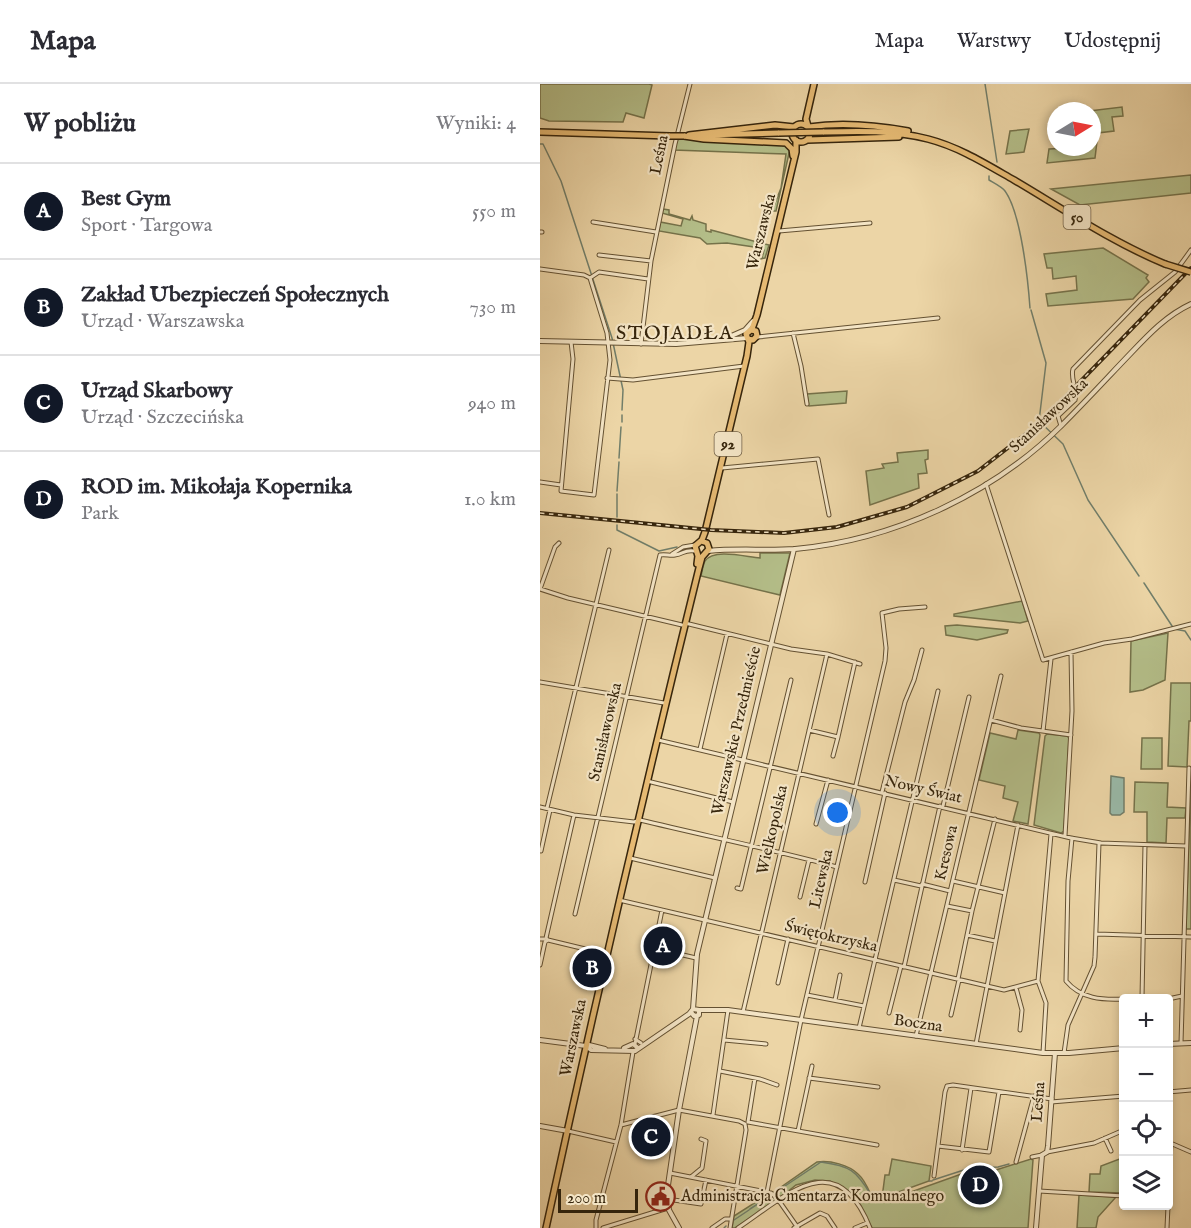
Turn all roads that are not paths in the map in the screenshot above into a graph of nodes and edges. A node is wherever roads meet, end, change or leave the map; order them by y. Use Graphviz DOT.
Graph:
graph roads {
  1 [pos="690,84"];
  2 [pos="813,84"];
  3 [pos="796,125"];
  4 [pos="808,126"];
  5 [pos="540,132"];
  6 [pos="684,135"];
  7 [pos="795,139"];
  8 [pos="929,139"];
  9 [pos="806,141"];
  10 [pos="772,142"];
  11 [pos="794,162"];
  12 [pos="593,222"];
  13 [pos="870,223"];
  14 [pos="779,231"];
  15 [pos="657,232"];
  16 [pos="1191,250"];
  17 [pos="599,255"];
  18 [pos="651,261"];
  19 [pos="540,269"];
  20 [pos="1191,272"];
  21 [pos="591,278"];
  22 [pos="648,279"];
  23 [pos="759,303"];
  24 [pos="1191,304"];
  25 [pos="938,318"];
  26 [pos="793,333"];
  27 [pos="752,335"];
  28 [pos="727,338"];
  29 [pos="540,341"];
  30 [pos="571,342"];
  31 [pos="611,343"];
  32 [pos="641,344"];
  33 [pos="744,366"];
  34 [pos="607,378"];
  35 [pos="807,404"];
  36 [pos="1061,426"];
  37 [pos="722,468"];
  38 [pos="540,482"];
  39 [pos="986,484"];
  40 [pos="561,485"];
  41 [pos="829,515"];
  42 [pos="559,543"];
  43 [pos="702,548"];
  44 [pos="794,549"];
  45 [pos="609,550"];
  46 [pos="540,589"];
  47 [pos="596,605"];
  48 [pos="925,607"];
  49 [pos="645,617"];
  50 [pos="684,623"];
  51 [pos="1191,624"];
  52 [pos="727,633"];
  53 [pos="770,644"];
  54 [pos="922,650"];
  55 [pos="1071,652"];
  56 [pos="827,654"];
  57 [pos="1049,660"];
  58 [pos="1001,676"];
  59 [pos="791,680"];
  60 [pos="540,682"];
  61 [pos="576,688"];
  62 [pos="938,691"];
  63 [pos="627,696"];
  64 [pos="969,697"];
  65 [pos="664,703"];
  66 [pos="663,713"];
  67 [pos="991,720"];
  68 [pos="809,730"];
  69 [pos="1043,731"];
  70 [pos="1071,735"];
  71 [pos="838,737"];
  72 [pos="656,739"];
  73 [pos="700,749"];
  74 [pos="833,756"];
  75 [pos="743,759"];
  76 [pos="771,766"];
  77 [pos="1189,768"];
  78 [pos="799,773"];
  79 [pos="828,780"];
  80 [pos="646,781"];
  81 [pos="856,786"];
  82 [pos="884,793"];
  83 [pos="912,799"];
  84 [pos="732,802"];
  85 [pos="941,806"];
  86 [pos="540,807"];
  87 [pos="549,809"];
  88 [pos="969,813"];
  89 [pos="574,815"];
  90 [pos="597,818"];
  91 [pos="995,819"];
  92 [pos="637,821"];
  93 [pos="816,824"];
  94 [pos="1018,825"];
  95 [pos="1051,833"];
  96 [pos="1065,836"];
  97 [pos="1072,838"];
  98 [pos="724,840"];
  99 [pos="1099,843"];
  100 [pos="1146,845"];
  101 [pos="1186,846"];
  102 [pos="751,847"];
  103 [pos="541,851"];
  104 [pos="780,852"];
  105 [pos="628,858"];
  106 [pos="809,860"];
  107 [pos="837,867"];
  108 [pos="715,878"];
  109 [pos="893,880"];
  110 [pos="953,881"];
  111 [pos="865,882"];
  112 [pos="921,885"];
  113 [pos="978,887"];
  114 [pos="737,888"];
  115 [pos="950,891"];
  116 [pos="1005,892"];
  117 [pos="800,897"];
  118 [pos="618,900"];
  119 [pos="947,906"];
  120 [pos="662,910"];
  121 [pos="972,911"];
  122 [pos="575,914"];
  123 [pos="705,920"];
  124 [pos="761,933"];
  125 [pos="1097,934"];
  126 [pos="967,935"];
  127 [pos="1143,936"];
  128 [pos="1184,937"];
  129 [pos="1191,938"];
  130 [pos="788,939"];
  131 [pos="545,940"];
  132 [pos="995,941"];
  133 [pos="818,946"];
  134 [pos="653,948"];
  135 [pos="606,954"];
  136 [pos="696,958"];
  137 [pos="875,960"];
  138 [pos="540,965"];
  139 [pos="902,966"];
  140 [pos="931,973"];
  141 [pos="840,975"];
  142 [pos="959,980"];
  143 [pos="1038,981"];
  144 [pos="778,983"];
  145 [pos="987,986"];
  146 [pos="1016,988"];
  147 [pos="1082,993"];
  148 [pos="1142,994"];
  149 [pos="807,995"];
  150 [pos="1182,996"];
  151 [pos="1173,998"];
  152 [pos="1119,999"];
  153 [pos="834,1000"];
  154 [pos="864,1006"];
  155 [pos="728,1010"];
  156 [pos="742,1012"];
  157 [pos="695,1013"];
  158 [pos="889,1013"];
  159 [pos="951,1015"];
  160 [pos="801,1020"];
  161 [pos="859,1028"];
  162 [pos="1020,1030"];
  163 [pos="916,1036"];
  164 [pos="540,1040"];
  165 [pos="724,1040"];
  166 [pos="1191,1042"];
  167 [pos="1181,1043"];
  168 [pos="766,1044"];
  169 [pos="975,1044"];
  170 [pos="1173,1044"];
  171 [pos="586,1046"];
  172 [pos="635,1046"];
  173 [pos="1119,1048"];
  174 [pos="1043,1053"];
  175 [pos="1055,1053"];
  176 [pos="1064,1053"];
  177 [pos="812,1066"];
  178 [pos="720,1071"];
  179 [pos="755,1078"];
  180 [pos="809,1078"];
  181 [pos="777,1084"];
  182 [pos="878,1087"];
  183 [pos="971,1088"];
  184 [pos="1191,1090"];
  185 [pos="999,1092"];
  186 [pos="1173,1092"];
  187 [pos="1034,1096"];
  188 [pos="1119,1096"];
  189 [pos="1052,1101"];
  190 [pos="680,1110"];
  191 [pos="713,1116"];
  192 [pos="747,1123"];
  193 [pos="621,1125"];
  194 [pos="540,1126"];
  195 [pos="778,1127"];
  196 [pos="568,1131"];
  197 [pos="798,1131"];
  198 [pos="1119,1132"];
  199 [pos="1106,1138"];
  200 [pos="701,1139"];
  201 [pos="616,1143"];
  202 [pos="1173,1144"];
  203 [pos="877,1145"];
  204 [pos="938,1146"];
  205 [pos="962,1150"];
  206 [pos="1111,1151"];
  207 [pos="1047,1152"];
  208 [pos="1191,1152"];
  209 [pos="1042,1155"];
  210 [pos="1032,1157"];
  211 [pos="1016,1162"];
  212 [pos="670,1173"];
  213 [pos="934,1176"];
  214 [pos="691,1177"];
  215 [pos="706,1180"];
  216 [pos="737,1186"];
  217 [pos="1039,1191"];
  218 [pos="767,1192"];
  219 [pos="1119,1196"];
  220 [pos="667,1199"];
  221 [pos="779,1200"];
  222 [pos="668,1208"];
  223 [pos="1168,1210"];
  224 [pos="731,1219"];
  225 [pos="868,1223"];
  226 [pos="546,1228"];
  227 [pos="599,1228"];
  228 [pos="679,1228"];
  229 [pos="712,1228"];
  230 [pos="730,1228"];
  231 [pos="738,1228"];
  232 [pos="796,1228"];
  233 [pos="835,1228"];
  234 [pos="855,1228"];
  235 [pos="870,1228"];
  236 [pos="1036,1228"];
  237 [pos="1167,1228"];
  1 -- 15 [label="street, Leśna"];
  2 -- 3 [label="main road, 92"];
  2 -- 4 [label="main road, 92"];
  3 -- 4 [label="main road"];
  3 -- 6 [label="main road"];
  3 -- 7 [label="main road, 92"];
  4 -- 8 [label="main road"];
  4 -- 9 [label="main road, 92"];
  5 -- 6 [label="main road, 50, bridge"];
  6 -- 8 [label="main road, 50, bridge"];
  6 -- 10 [label="main road"];
  7 -- 9 [label="main road"];
  7 -- 10 [label="main road"];
  7 -- 11 [label="main road, Warszawska / 92"];
  8 -- 9 [label="main road"];
  8 -- 20 [label="main road, 50, bridge"];
  9 -- 11 [label="main road, 92"];
  10 -- 11 [label="main road"];
  11 -- 14 [label="main road, Warszawska / 92"];
  11 -- 23 [label="main road, Warszawska / 92"];
  12 -- 15 [label="street"];
  13 -- 14 [label="street"];
  14 -- 27 [label="main road, Warszawska / 92"];
  15 -- 18 [label="street, Leśna"];
  16 -- 36 [label="street"];
  17 -- 18 [label="street"];
  18 -- 22 [label="street, Leśna"];
  19 -- 21 [label="street"];
  21 -- 22 [label="street"];
  21 -- 31 [label="street"];
  22 -- 32 [label="street, Leśna"];
  23 -- 27 [label="main road, Warszawska / 92"];
  23 -- 28 [label="street"];
  24 -- 36 [label="street, Stanisławowska"];
  25 -- 26 [label="street"];
  26 -- 27 [label="street"];
  26 -- 35 [label="street"];
  27 -- 28 [label="street"];
  27 -- 33 [label="main road, Warszawska / 92"];
  27 -- 37 [label="main road, Warszawska / 92"];
  28 -- 32 [label="street"];
  29 -- 30 [label="street"];
  30 -- 31 [label="street"];
  30 -- 40 [label="street"];
  31 -- 32 [label="street"];
  31 -- 34 [label="street"];
  33 -- 34 [label="street"];
  33 -- 43 [label="main road, Warszawska / 92"];
  34 -- 40 [label="street"];
  36 -- 39 [label="street, Stanisławowska"];
  37 -- 41 [label="street"];
  37 -- 43 [label="main road, Warszawska / 92"];
  38 -- 40 [label="street"];
  39 -- 44 [label="street, Stanisławowska"];
  39 -- 57 [label="street"];
  42 -- 46 [label="street"];
  43 -- 44 [label="street, Stanisławowska"];
  43 -- 49 [label="street, Stanisławowska"];
  43 -- 50 [label="main road, Warszawska / 92"];
  44 -- 53 [label="street, Warszawskie Przedmieście"];
  45 -- 47 [label="street"];
  46 -- 47 [label="street"];
  47 -- 49 [label="street"];
  47 -- 61 [label="street"];
  48 -- 81 [label="street, Litewska"];
  49 -- 50 [label="street"];
  49 -- 63 [label="street, Stanisławowska"];
  50 -- 52 [label="street"];
  50 -- 65 [label="main road, Warszawska / 92"];
  50 -- 66 [label="main road, Warszawska / 92"];
  51 -- 55 [label="street"];
  52 -- 53 [label="street"];
  52 -- 73 [label="street"];
  53 -- 56 [label="street"];
  53 -- 75 [label="street, Warszawskie Przedmieście"];
  54 -- 82 [label="street"];
  55 -- 57 [label="street"];
  55 -- 70 [label="street"];
  56 -- 68 [label="street, Wielkopolska"];
  56 -- 71 [label="street"];
  57 -- 69 [label="street"];
  58 -- 67 [label="street, Kresowa"];
  59 -- 76 [label="street"];
  60 -- 61 [label="street"];
  61 -- 63 [label="street"];
  61 -- 87 [label="street"];
  62 -- 83 [label="street"];
  63 -- 65 [label="street"];
  63 -- 90 [label="street, Stanisławowska"];
  64 -- 85 [label="street"];
  65 -- 66 [label="main road, Warszawska / 92"];
  66 -- 72 [label="main road, Warszawska / 92"];
  67 -- 69 [label="street"];
  67 -- 88 [label="street, Kresowa"];
  68 -- 71 [label="street"];
  68 -- 78 [label="street, Wielkopolska"];
  69 -- 70 [label="street"];
  70 -- 96 [label="street"];
  71 -- 74 [label="street"];
  72 -- 73 [label="street, Nowy Świat"];
  72 -- 80 [label="main road, Warszawska / 92"];
  73 -- 75 [label="street, Nowy Świat"];
  75 -- 76 [label="street, Nowy Świat"];
  75 -- 84 [label="street, Warszawskie Przedmieście"];
  76 -- 78 [label="street, Nowy Świat"];
  76 -- 102 [label="street"];
  77 -- 101 [label="street"];
  78 -- 79 [label="street, Nowy Świat"];
  78 -- 104 [label="street, Wielkopolska"];
  79 -- 81 [label="street, Nowy Świat"];
  79 -- 93 [label="street"];
  80 -- 84 [label="street"];
  80 -- 92 [label="main road, Warszawska / 92"];
  81 -- 82 [label="street, Nowy Świat"];
  81 -- 107 [label="street, Litewska"];
  82 -- 83 [label="street, Nowy Świat"];
  82 -- 111 [label="street"];
  83 -- 85 [label="street, Nowy Świat"];
  83 -- 109 [label="street"];
  84 -- 98 [label="street, Warszawskie Przedmieście"];
  85 -- 88 [label="street, Nowy Świat"];
  85 -- 112 [label="street"];
  86 -- 87 [label="street"];
  87 -- 89 [label="street"];
  87 -- 103 [label="street"];
  88 -- 91 [label="street, Nowy Świat"];
  88 -- 110 [label="street, Kresowa"];
  89 -- 90 [label="street"];
  89 -- 131 [label="street"];
  90 -- 92 [label="street"];
  90 -- 122 [label="street, Stanisławowska"];
  91 -- 94 [label="street, Nowy Świat"];
  91 -- 113 [label="street"];
  92 -- 98 [label="street"];
  92 -- 105 [label="main road, Warszawska / 92"];
  94 -- 95 [label="street, Nowy Świat"];
  94 -- 116 [label="street"];
  95 -- 96 [label="street, Nowy Świat"];
  95 -- 143 [label="street"];
  96 -- 97 [label="street, Nowy Świat"];
  97 -- 99 [label="street, Nowy Świat"];
  97 -- 147 [label="street"];
  98 -- 102 [label="street"];
  98 -- 108 [label="street, Warszawskie Przedmieście"];
  99 -- 100 [label="street, Nowy Świat"];
  99 -- 125 [label="street"];
  100 -- 101 [label="street, Nowy Świat"];
  100 -- 127 [label="street"];
  101 -- 128 [label="street"];
  102 -- 104 [label="street"];
  102 -- 114 [label="street"];
  104 -- 106 [label="street"];
  104 -- 124 [label="street, Wielkopolska"];
  105 -- 108 [label="street"];
  105 -- 118 [label="main road, Warszawska / 92"];
  106 -- 107 [label="street"];
  106 -- 117 [label="street"];
  107 -- 133 [label="street, Litewska"];
  108 -- 123 [label="street, Warszawskie Przedmieście"];
  109 -- 112 [label="street"];
  109 -- 137 [label="street"];
  110 -- 113 [label="street"];
  110 -- 115 [label="street, Kresowa"];
  112 -- 115 [label="street"];
  112 -- 139 [label="street"];
  113 -- 116 [label="street"];
  113 -- 121 [label="street"];
  115 -- 119 [label="street, Kresowa"];
  116 -- 132 [label="street"];
  118 -- 120 [label="street, Świętokrzyska"];
  118 -- 135 [label="main road, Warszawska / 92"];
  119 -- 121 [label="street"];
  119 -- 140 [label="street, Kresowa"];
  120 -- 123 [label="street, Świętokrzyska"];
  120 -- 134 [label="street"];
  121 -- 126 [label="street"];
  123 -- 124 [label="street, Świętokrzyska"];
  123 -- 136 [label="street, Warszawskie Przedmieście"];
  124 -- 130 [label="street, Świętokrzyska"];
  124 -- 156 [label="street, Wielkopolska"];
  125 -- 127 [label="street"];
  125 -- 147 [label="street"];
  126 -- 132 [label="street"];
  126 -- 142 [label="street"];
  127 -- 128 [label="street"];
  127 -- 148 [label="street"];
  128 -- 129 [label="street"];
  128 -- 150 [label="street"];
  130 -- 133 [label="street, Świętokrzyska"];
  130 -- 144 [label="street"];
  131 -- 135 [label="street"];
  131 -- 138 [label="street"];
  132 -- 145 [label="street"];
  133 -- 137 [label="street, Świętokrzyska"];
  133 -- 149 [label="street, Litewska"];
  134 -- 136 [label="street"];
  134 -- 172 [label="street"];
  135 -- 171 [label="main road, Warszawska / 92"];
  136 -- 157 [label="street, Warszawskie Przedmieście"];
  137 -- 139 [label="street, Świętokrzyska"];
  137 -- 154 [label="street"];
  139 -- 140 [label="street, Świętokrzyska"];
  139 -- 158 [label="street"];
  140 -- 142 [label="street, Świętokrzyska"];
  140 -- 163 [label="street, Kresowa"];
  141 -- 153 [label="street"];
  142 -- 145 [label="street, Świętokrzyska"];
  142 -- 159 [label="street"];
  143 -- 146 [label="street, Świętokrzyska"];
  143 -- 174 [label="street"];
  145 -- 146 [label="street, Świętokrzyska"];
  145 -- 169 [label="street"];
  146 -- 162 [label="street"];
  147 -- 152 [label="street"];
  147 -- 176 [label="street"];
  149 -- 153 [label="street"];
  149 -- 160 [label="street, Litewska"];
  150 -- 151 [label="street"];
  150 -- 167 [label="street"];
  153 -- 154 [label="street"];
  154 -- 161 [label="street"];
  155 -- 156 [label="street, Boczna"];
  155 -- 157 [label="street, Boczna"];
  155 -- 165 [label="street"];
  156 -- 160 [label="street, Boczna"];
  157 -- 172 [label="street, Boczna"];
  157 -- 190 [label="street, Warszawskie Przedmieście"];
  160 -- 161 [label="street, Boczna"];
  160 -- 195 [label="street, Litewska"];
  161 -- 163 [label="street, Boczna"];
  163 -- 169 [label="street, Boczna"];
  164 -- 171 [label="street"];
  165 -- 168 [label="street"];
  165 -- 178 [label="street"];
  166 -- 167 [label="street"];
  167 -- 170 [label="street"];
  169 -- 174 [label="street, Boczna"];
  171 -- 172 [label="street"];
  171 -- 196 [label="main road, Warszawska / 92"];
  172 -- 193 [label="street"];
  173 -- 176 [label="street, Boczna"];
  174 -- 175 [label="street, Boczna"];
  175 -- 176 [label="street, Boczna"];
  175 -- 189 [label="street, Leśna"];
  177 -- 180 [label="street"];
  178 -- 179 [label="street"];
  178 -- 191 [label="street"];
  179 -- 181 [label="street"];
  179 -- 192 [label="street"];
  180 -- 182 [label="street"];
  180 -- 197 [label="street"];
  183 -- 185 [label="street"];
  183 -- 204 [label="street"];
  183 -- 205 [label="street"];
  184 -- 186 [label="street"];
  185 -- 187 [label="street"];
  185 -- 205 [label="street"];
  187 -- 189 [label="street"];
  187 -- 211 [label="street"];
  188 -- 189 [label="street"];
  189 -- 207 [label="street, Leśna"];
  190 -- 191 [label="street"];
  190 -- 193 [label="street"];
  190 -- 212 [label="street, Warszawskie Przedmieście"];
  191 -- 192 [label="street"];
  192 -- 195 [label="street"];
  192 -- 216 [label="street"];
  193 -- 201 [label="street"];
  194 -- 196 [label="street"];
  195 -- 197 [label="street"];
  195 -- 218 [label="street, Litewska"];
  196 -- 201 [label="street"];
  196 -- 226 [label="main road, Warszawska / 92"];
  197 -- 203 [label="street"];
  198 -- 199 [label="street"];
  199 -- 206 [label="street"];
  199 -- 207 [label="street"];
  200 -- 214 [label="street"];
  201 -- 227 [label="street"];
  202 -- 208 [label="street"];
  204 -- 205 [label="street"];
  204 -- 213 [label="street"];
  207 -- 209 [label="street"];
  209 -- 210 [label="street"];
  209 -- 217 [label="street"];
  212 -- 214 [label="street"];
  212 -- 220 [label="street, Warszawskie Przedmieście"];
  214 -- 215 [label="street"];
  215 -- 216 [label="street"];
  215 -- 220 [label="street"];
  216 -- 218 [label="street"];
  216 -- 224 [label="street"];
  217 -- 219 [label="street"];
  217 -- 236 [label="street"];
  218 -- 221 [label="street"];
  220 -- 222 [label="street, Warszawskie Przedmieście"];
  221 -- 225 [label="street"];
  221 -- 231 [label="street"];
  221 -- 232 [label="street"];
  222 -- 227 [label="street"];
  222 -- 228 [label="street"];
  223 -- 237 [label="street"];
  224 -- 229 [label="street"];
  224 -- 230 [label="street"];
  225 -- 234 [label="street"];
  225 -- 235 [label="street"];
  232 -- 233 [label="street"];
}
